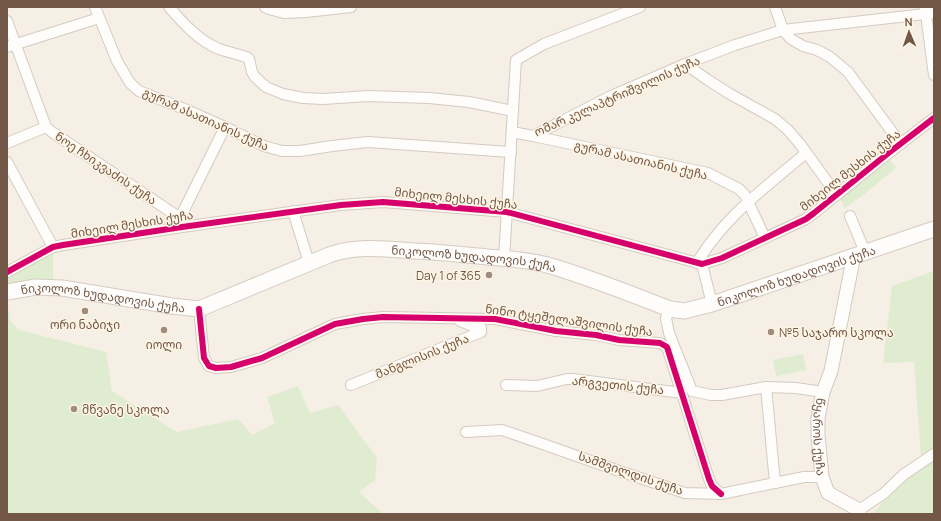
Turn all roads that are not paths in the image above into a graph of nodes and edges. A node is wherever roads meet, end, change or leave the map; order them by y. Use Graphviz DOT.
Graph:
graph roads {
  1 [pos="95,7"];
  2 [pos="169,7"];
  3 [pos="265,7"];
  4 [pos="351,7"];
  5 [pos="640,7"];
  6 [pos="775,7"];
  7 [pos="928,12"];
  8 [pos="99,18"];
  9 [pos="7,21"];
  10 [pos="783,30"];
  11 [pos="11,46"];
  12 [pos="685,64"];
  13 [pos="934,75"];
  14 [pos="513,111"];
  15 [pos="934,118"];
  16 [pos="46,127"];
  17 [pos="225,127"];
  18 [pos="512,132"];
  19 [pos="533,136"];
  20 [pos="7,143"];
  21 [pos="901,144"];
  22 [pos="511,152"];
  23 [pos="806,153"];
  24 [pos="7,162"];
  25 [pos="837,195"];
  26 [pos="748,202"];
  27 [pos="294,211"];
  28 [pos="507,212"];
  29 [pos="850,216"];
  30 [pos="181,223"];
  31 [pos="934,229"];
  32 [pos="765,238"];
  33 [pos="53,247"];
  34 [pos="860,254"];
  35 [pos="504,259"];
  36 [pos="309,263"];
  37 [pos="699,263"];
  38 [pos="7,272"];
  39 [pos="7,292"];
  40 [pos="712,304"];
  41 [pos="199,309"];
  42 [pos="670,309"];
  43 [pos="450,318"];
  44 [pos="352,385"];
  45 [pos="506,385"];
  46 [pos="766,387"];
  47 [pos="823,392"];
  48 [pos="682,393"];
  49 [pos="466,432"];
  50 [pos="934,454"];
  51 [pos="822,477"];
  52 [pos="775,483"];
  53 [pos="721,494"];
  54 [pos="859,512"];
  1 -- 8 [label="street, გურამ ასათიანის ქუჩა"];
  2 -- 14 [label="street"];
  3 -- 4 [label="street"];
  5 -- 14 [label="street"];
  6 -- 10 [label="street"];
  7 -- 10 [label="street, ომარ კელაპტრიშვილის ქუჩა"];
  7 -- 13 [label="street"];
  8 -- 11 [label="street"];
  8 -- 17 [label="street, გურამ ასათიანის ქუჩა"];
  9 -- 11 [label="street, ნოე ჩხიკვაძის ქუჩა"];
  10 -- 12 [label="street, ომარ კელაპტრიშვილის ქუჩა"];
  10 -- 21 [label="street"];
  11 -- 16 [label="street, ნოე ჩხიკვაძის ქუჩა"];
  12 -- 19 [label="street, ომარ კელაპტრიშვილის ქუჩა"];
  12 -- 23 [label="street"];
  14 -- 18 [label="street"];
  15 -- 21 [label="street, მიხეილ მესხის ქუჩა"];
  16 -- 20 [label="street"];
  16 -- 30 [label="street, ნოე ჩხიკვაძის ქუჩა"];
  17 -- 22 [label="street, გურამ ასათიანის ქუჩა"];
  17 -- 30 [label="street"];
  18 -- 19 [label="street, ომარ კელაპტრიშვილის ქუჩა"];
  18 -- 22 [label="street"];
  19 -- 26 [label="street, გურამ ასათიანის ქუჩა"];
  21 -- 25 [label="street, მიხეილ მესხის ქუჩა"];
  22 -- 28 [label="street"];
  23 -- 25 [label="street"];
  23 -- 26 [label="street"];
  24 -- 33 [label="street"];
  25 -- 32 [label="street, მიხეილ მესხის ქუჩა"];
  26 -- 32 [label="street, გურამ ასათიანის ქუჩა"];
  26 -- 37 [label="street"];
  27 -- 28 [label="street, მიხეილ მესხის ქუჩა"];
  27 -- 30 [label="street, მიხეილ მესხის ქუჩა"];
  27 -- 36 [label="street"];
  28 -- 35 [label="street"];
  28 -- 37 [label="street, მიხეილ მესხის ქუჩა"];
  29 -- 34 [label="street"];
  30 -- 33 [label="street, მიხეილ მესხის ქუჩა"];
  31 -- 34 [label="main road, ნიკოლოზ ხუდადოვის ქუჩა"];
  32 -- 37 [label="street, მიხეილ მესხის ქუჩა"];
  33 -- 38 [label="street, მიხეილ მესხის ქუჩა"];
  34 -- 40 [label="main road, ნიკოლოზ ხუდადოვის ქუჩა"];
  34 -- 47 [label="street, წყაროს ქუჩა"];
  35 -- 36 [label="main road, ნიკოლოზ ხუდადოვის ქუჩა"];
  35 -- 42 [label="main road, ნიკოლოზ ხუდადოვის ქუჩა"];
  36 -- 41 [label="main road, ნიკოლოზ ხუდადოვის ქუჩა"];
  37 -- 40 [label="street"];
  39 -- 41 [label="main road, ნიკოლოზ ხუდადოვის ქუჩა"];
  40 -- 42 [label="main road, ნიკოლოზ ხუდადოვის ქუჩა"];
  41 -- 43 [label="street, ნინო ტყეშელაშვილის ქუჩა"];
  42 -- 46 [label="street"];
  43 -- 44 [label="street, მანგლისის ქუჩა"];
  43 -- 48 [label="street, ნინო ტყეშელაშვილის ქუჩა"];
  45 -- 48 [label="street, არგვეთის ქუჩა"];
  46 -- 47 [label="street"];
  46 -- 52 [label="street"];
  47 -- 51 [label="street, წყაროს ქუჩა"];
  48 -- 53 [label="street, ნინო ტყეშელაშვილის ქუჩა"];
  49 -- 53 [label="street, სამშვილდის ქუჩა"];
  50 -- 54 [label="street, წყაროს ქუჩა"];
  51 -- 52 [label="street, სამშვილდის ქუჩა"];
  51 -- 54 [label="street, წყაროს ქუჩა"];
  52 -- 53 [label="street, სამშვილდის ქუჩა"];
}
